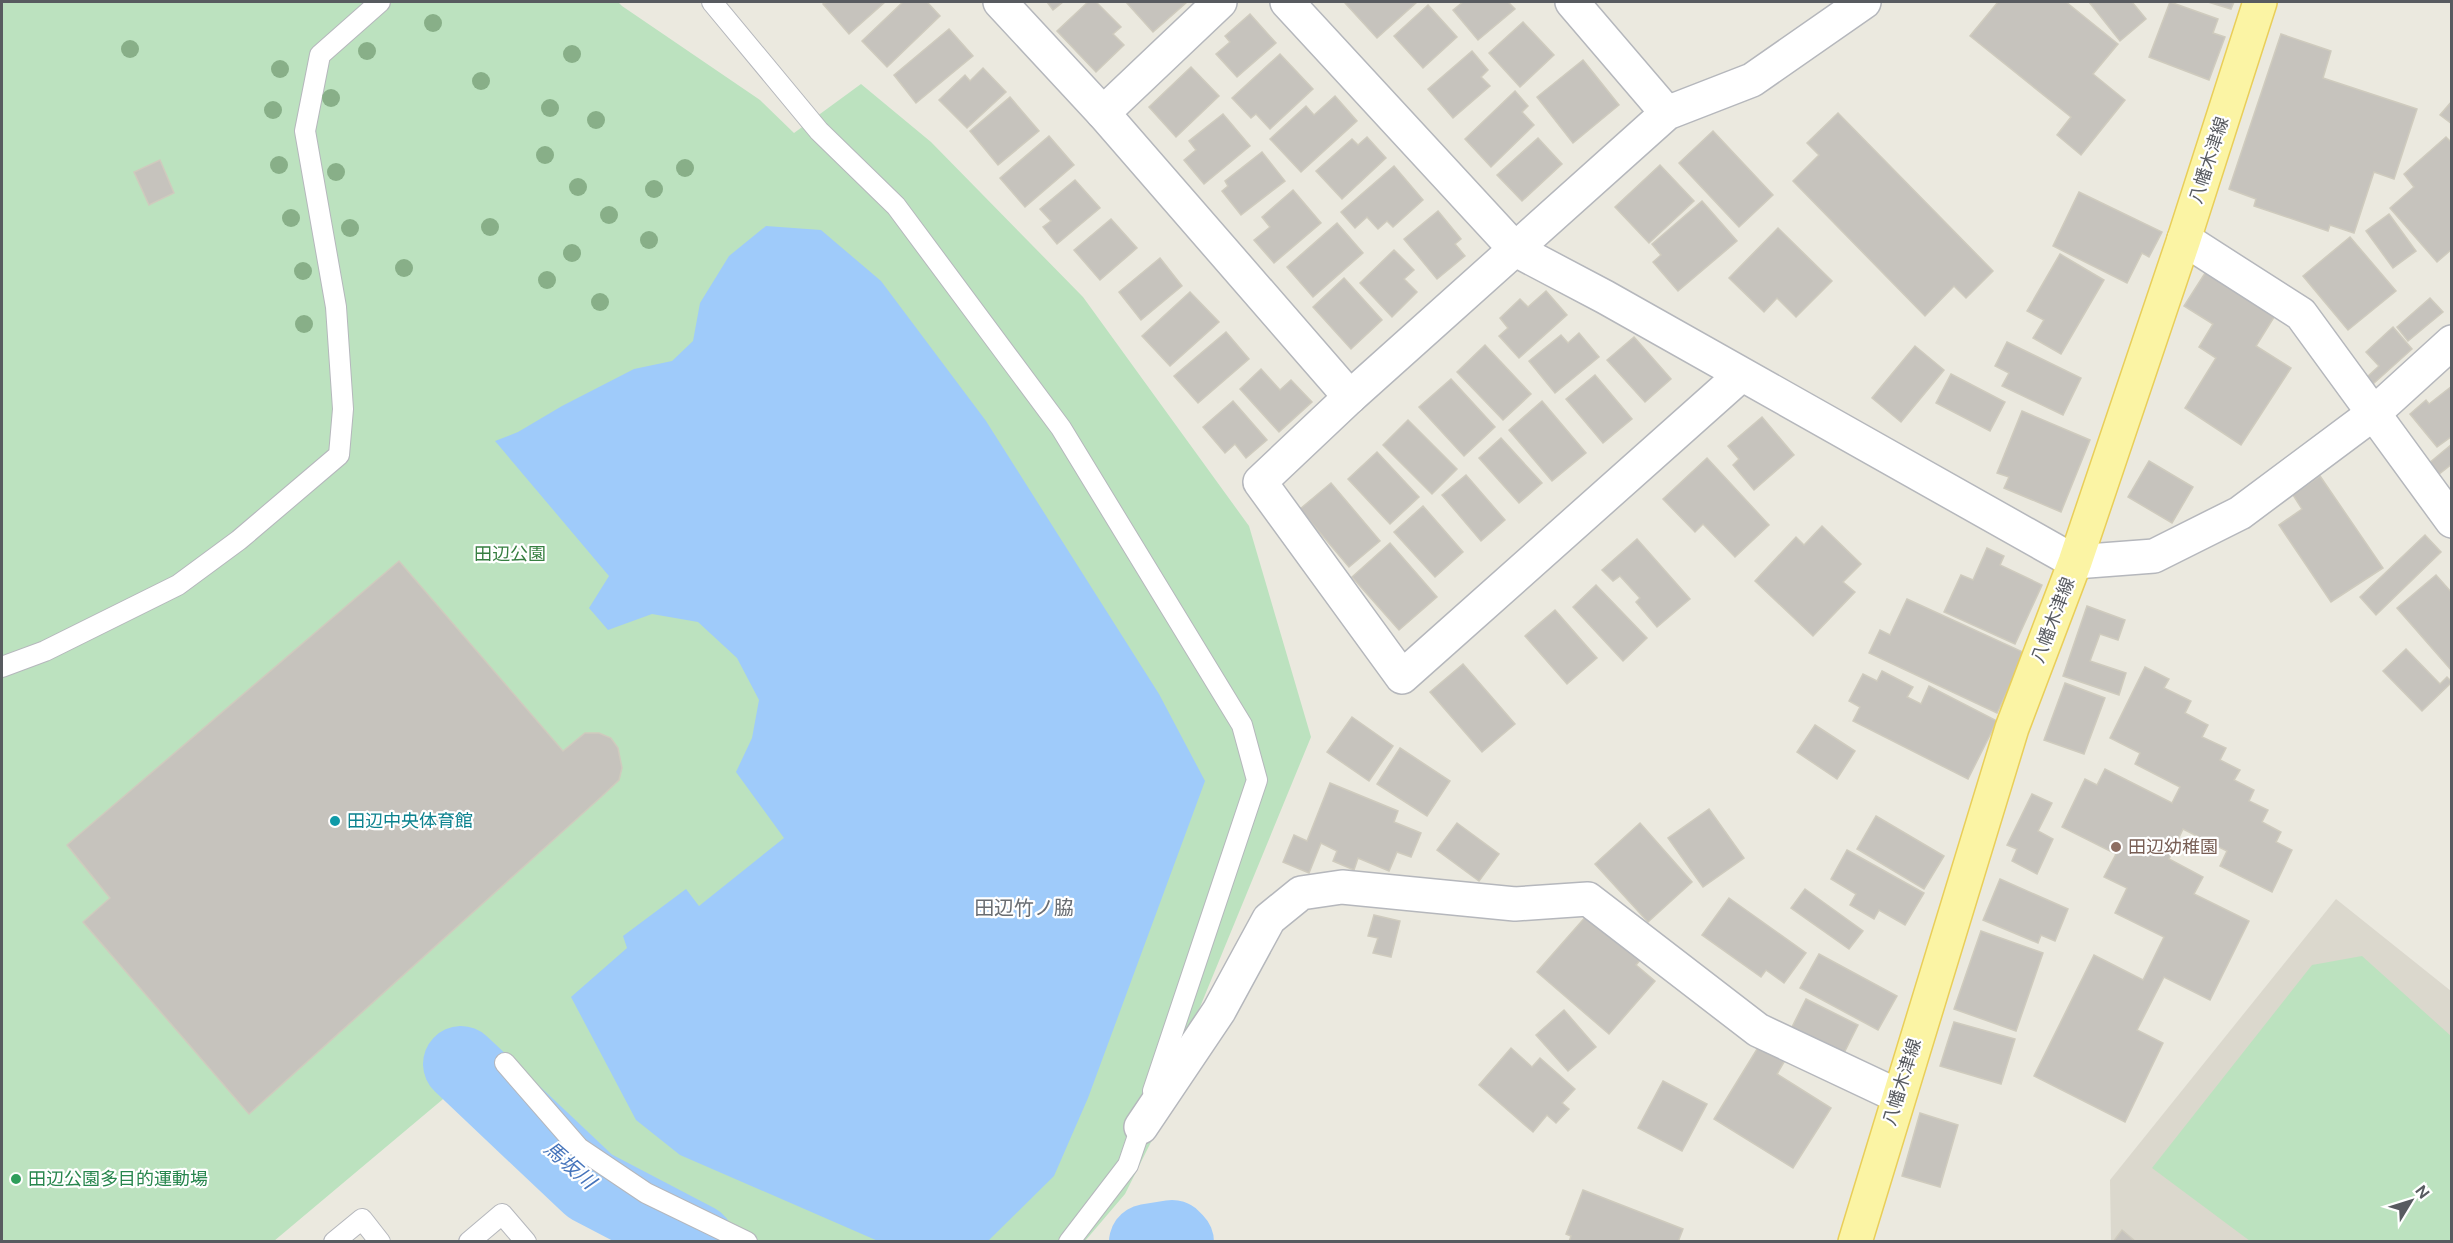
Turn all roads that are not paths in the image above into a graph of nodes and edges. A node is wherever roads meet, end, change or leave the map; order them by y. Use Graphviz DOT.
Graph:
graph roads {
  1 [pos="380,2"];
  2 [pos="712,2"];
  3 [pos="1000,2"];
  4 [pos="1220,2"];
  5 [pos="1287,2"];
  6 [pos="1572,2"];
  7 [pos="1864,2"];
  8 [pos="2260,2"];
  9 [pos="1103,113"];
  10 [pos="1667,113"];
  11 [pos="2184,239"];
  12 [pos="1516,250"];
  13 [pos="2451,342"];
  14 [pos="1741,375"];
  15 [pos="1350,396"];
  16 [pos="2374,413"];
  17 [pos="2451,521"];
  18 [pos="2075,562"];
  19 [pos="2,667"];
  20 [pos="506,1063"];
  21 [pos="1898,1096"];
  22 [pos="1141,1127"];
  23 [pos="334,1242"];
  24 [pos="380,1242"];
  25 [pos="469,1242"];
  26 [pos="526,1242"];
  27 [pos="747,1242"];
  28 [pos="1069,1242"];
  29 [pos="1855,1242"];
  1 -- 19 [label="lane"];
  2 -- 22 [label="lane"];
  3 -- 9 [label="street"];
  4 -- 9 [label="street"];
  5 -- 12 [label="street"];
  6 -- 10 [label="street"];
  7 -- 10 [label="street"];
  8 -- 11 [label="main road, 八幡木津線"];
  9 -- 15 [label="street"];
  10 -- 12 [label="street"];
  11 -- 16 [label="street"];
  11 -- 18 [label="main road, 八幡木津線"];
  12 -- 14 [label="street"];
  12 -- 15 [label="street"];
  13 -- 16 [label="street"];
  14 -- 15 [label="street"];
  14 -- 18 [label="street"];
  16 -- 17 [label="street"];
  16 -- 18 [label="street"];
  18 -- 21 [label="main road, 八幡木津線"];
  20 -- 27 [label="lane"];
  21 -- 22 [label="street"];
  21 -- 29 [label="main road, 八幡木津線"];
  22 -- 28 [label="lane"];
  23 -- 24 [label="lane"];
  25 -- 26 [label="lane"];
}
